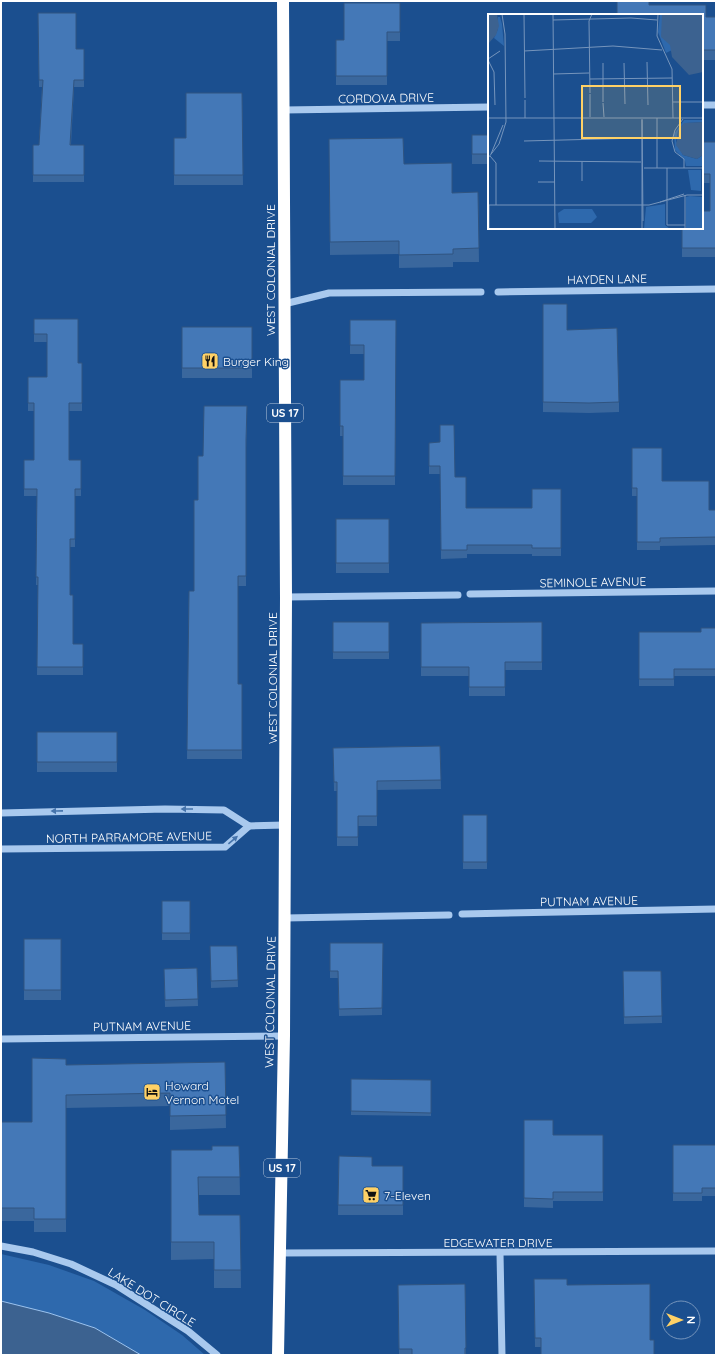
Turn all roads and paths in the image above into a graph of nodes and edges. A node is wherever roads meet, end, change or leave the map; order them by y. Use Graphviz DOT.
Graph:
graph roads {
  1 [pos="283,1"];
  2 [pos="716,104"];
  3 [pos="703,105"];
  4 [pos="488,107"];
  5 [pos="284,110"];
  6 [pos="716,289"];
  7 [pos="481,292"];
  8 [pos="498,292"];
  9 [pos="284,304"];
  10 [pos="716,592"];
  11 [pos="470,594"];
  12 [pos="458,595"];
  13 [pos="286,597"];
  14 [pos="1,813"];
  15 [pos="285,825"];
  16 [pos="249,826"];
  17 [pos="1,849"];
  18 [pos="716,909"];
  19 [pos="462,914"];
  20 [pos="449,915"];
  21 [pos="285,918"];
  22 [pos="284,1036"];
  23 [pos="1,1039"];
  24 [pos="1,1246"];
  25 [pos="716,1251"];
  26 [pos="280,1253"];
  27 [pos="500,1253"];
  28 [pos="217,1355"];
  29 [pos="278,1355"];
  30 [pos="502,1355"];
  1 -- 5 [label="highway, WEST COLONIAL DRIVE / US 17"];
  2 -- 3 [label="street"];
  4 -- 5 [label="street, CORDOVA DRIVE"];
  5 -- 9 [label="highway, WEST COLONIAL DRIVE / US 17"];
  6 -- 8 [label="street, HAYDEN LANE"];
  7 -- 9 [label="street"];
  9 -- 13 [label="highway, WEST COLONIAL DRIVE / US 17"];
  10 -- 11 [label="street, SEMINOLE AVENUE"];
  12 -- 13 [label="street"];
  13 -- 15 [label="highway, WEST COLONIAL DRIVE / US 17"];
  16 -- 14 [label="street, one-way"];
  15 -- 16 [label="street"];
  15 -- 21 [label="highway, WEST COLONIAL DRIVE / US 17"];
  17 -- 16 [label="street, NORTH PARRAMORE AVENUE, one-way"];
  18 -- 19 [label="street, PUTNAM AVENUE"];
  20 -- 21 [label="street"];
  21 -- 22 [label="highway, WEST COLONIAL DRIVE / US 17"];
  22 -- 23 [label="street, PUTNAM AVENUE"];
  22 -- 26 [label="highway, WEST COLONIAL DRIVE / US 17"];
  24 -- 28 [label="street, LAKE DOT CIRCLE"];
  25 -- 27 [label="street, EDGEWATER DRIVE"];
  26 -- 27 [label="street, EDGEWATER DRIVE"];
  26 -- 29 [label="highway, WEST COLONIAL DRIVE / US 17"];
  27 -- 30 [label="street"];
}
